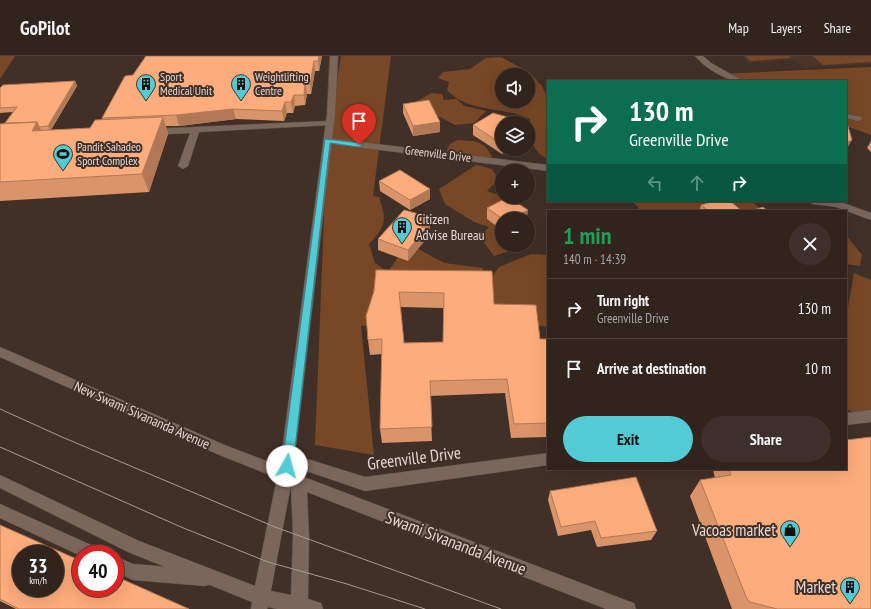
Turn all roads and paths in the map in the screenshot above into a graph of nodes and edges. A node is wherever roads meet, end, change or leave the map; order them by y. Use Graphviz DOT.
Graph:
graph roads {
  1 [pos="334,56"];
  2 [pos="699,56"];
  3 [pos="737,80"];
  4 [pos="847,116"];
  5 [pos="858,119"];
  6 [pos="329,123"];
  7 [pos="195,130"];
  8 [pos="141,132"];
  9 [pos="327,141"];
  10 [pos="183,166"];
  11 [pos="547,168"];
  12 [pos="821,202"];
  13 [pos="871,217"];
  14 [pos="0,352"];
  15 [pos="871,416"];
  16 [pos="847,419"];
  17 [pos="547,459"];
  18 [pos="287,466"];
  19 [pos="0,481"];
  20 [pos="299,482"];
  21 [pos="0,511"];
  22 [pos="74,545"];
  23 [pos="124,568"];
  24 [pos="214,578"];
  25 [pos="260,603"];
  26 [pos="299,607"];
  27 [pos="315,609"];
  28 [pos="628,609"];
  1 -- 6 [label="street"];
  2 -- 3 [label="street"];
  4 -- 5 [label="street"];
  6 -- 7 [label="street"];
  6 -- 9 [label="street"];
  7 -- 8 [label="street"];
  7 -- 10 [label="street"];
  9 -- 11 [label="street, Greenville Drive"];
  9 -- 18 [label="street"];
  12 -- 13 [label="street"];
  14 -- 18 [label="street, New Swami Sivananda Avenue"];
  15 -- 16 [label="street"];
  17 -- 18 [label="street, Greenville Drive"];
  18 -- 20 [label="street, Swami Sivananda Avenue"];
  18 -- 25 [label="street"];
  19 -- 24 [label="street"];
  20 -- 26 [label="street"];
  20 -- 28 [label="street, Swami Sivananda Avenue"];
  21 -- 22 [label="street"];
  23 -- 24 [label="street"];
  24 -- 25 [label="street"];
  25 -- 26 [label="street"];
  26 -- 27 [label="street"];
}
